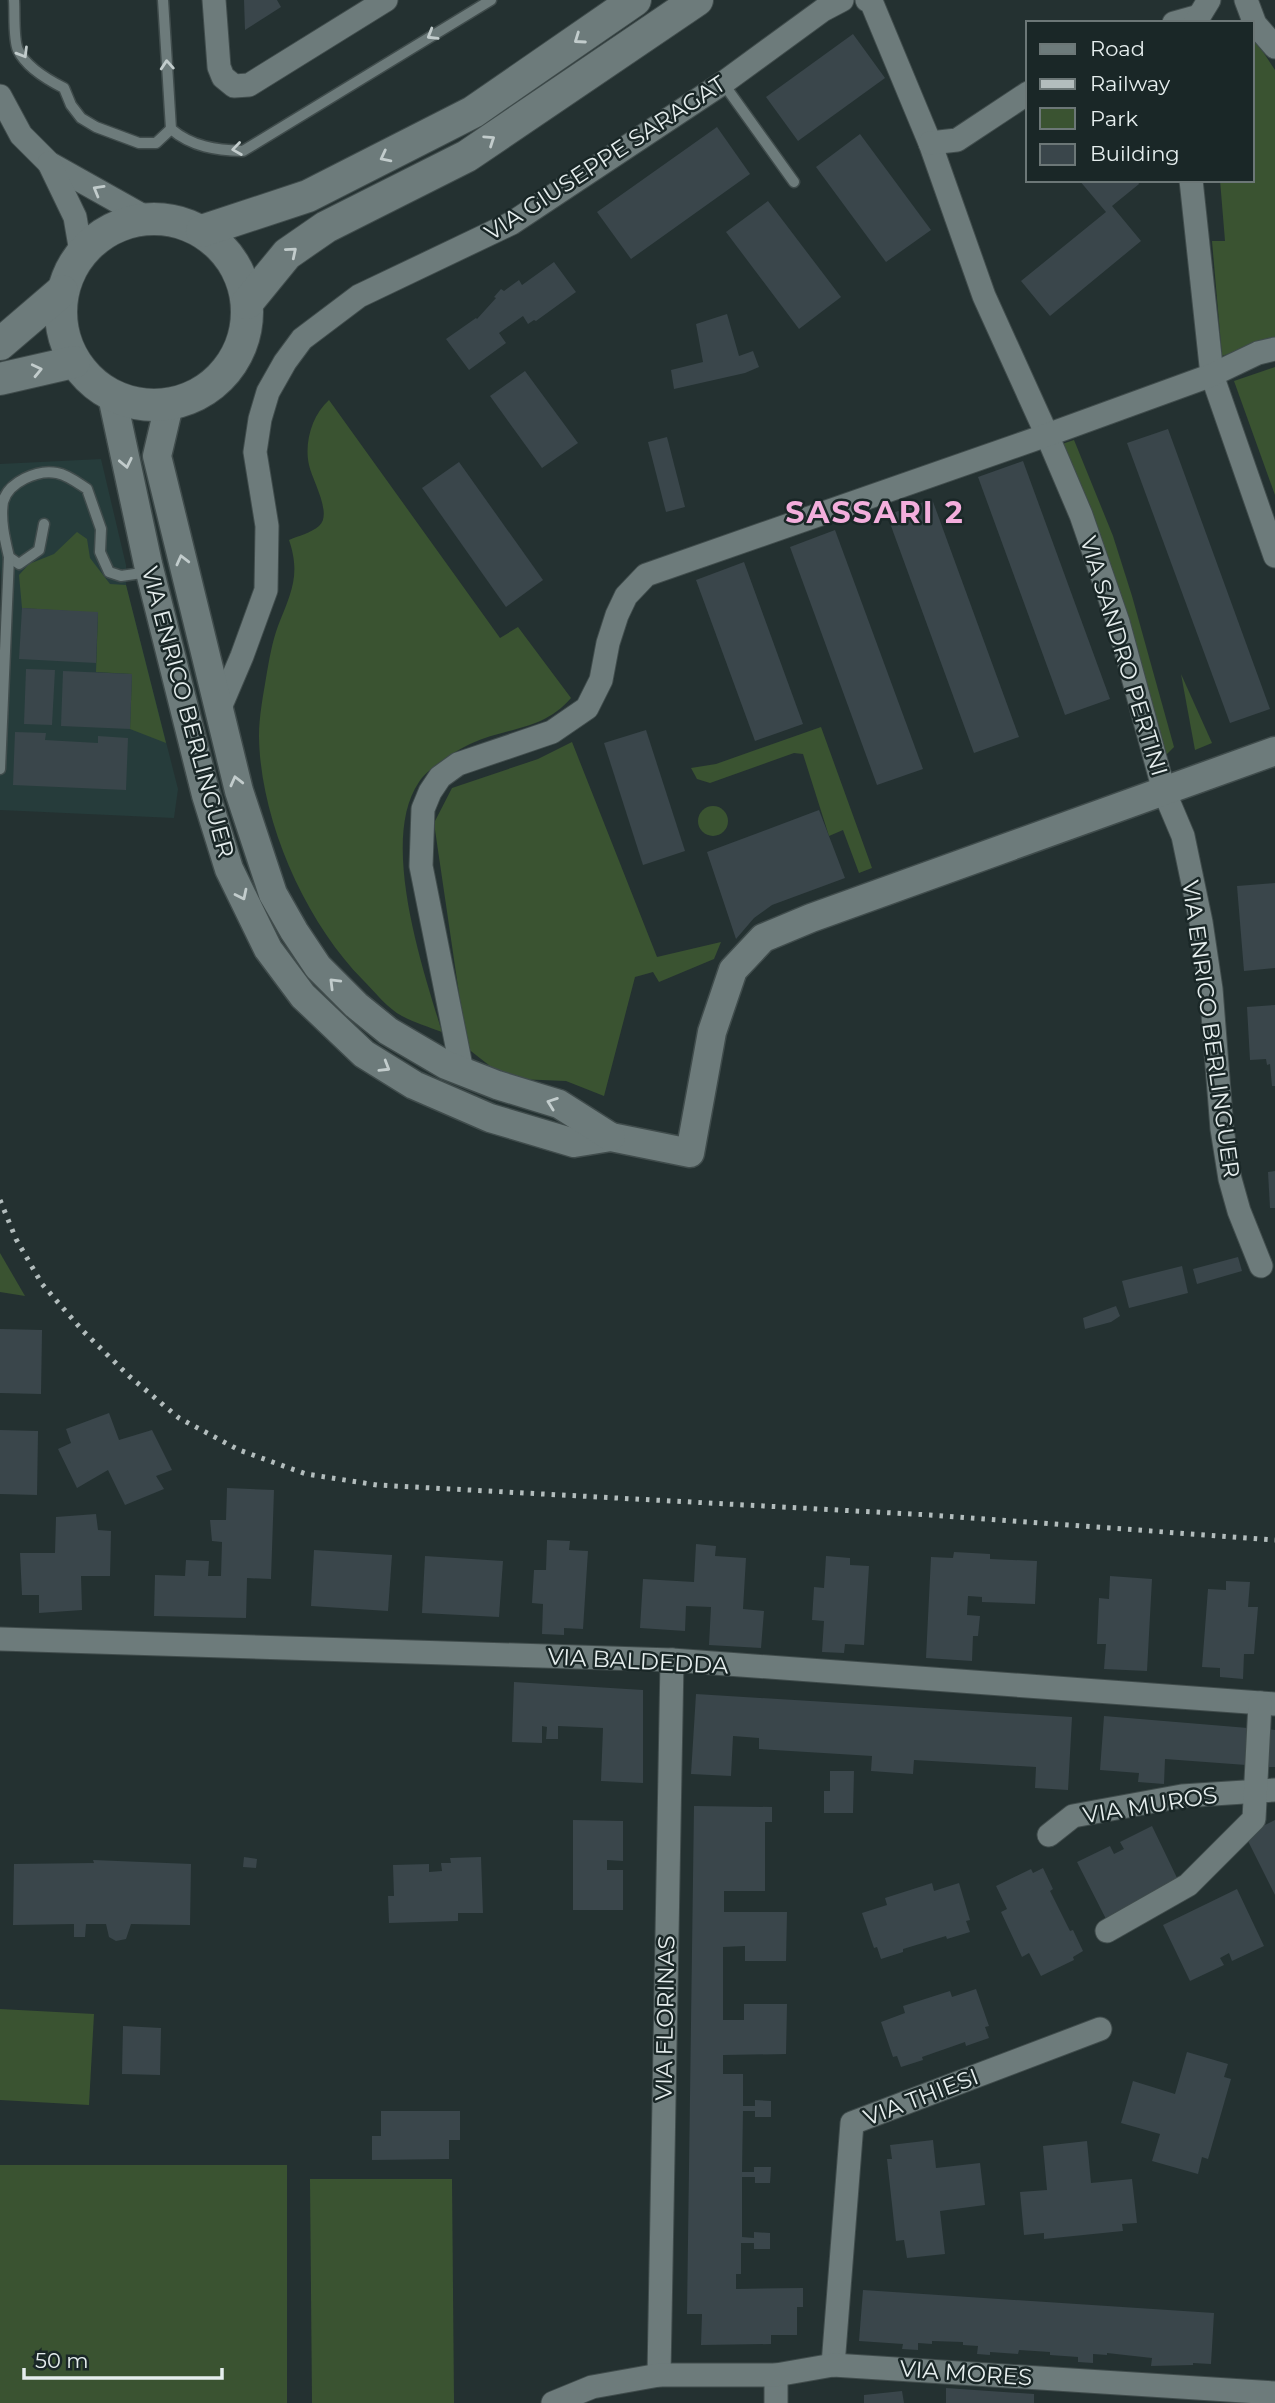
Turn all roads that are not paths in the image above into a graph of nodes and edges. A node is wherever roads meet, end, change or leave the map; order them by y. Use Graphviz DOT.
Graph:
graph roads {
  1 [pos="14,0"];
  2 [pos="163,0"];
  3 [pos="214,0"];
  4 [pos="386,0"];
  5 [pos="491,0"];
  6 [pos="635,0"];
  7 [pos="697,0"];
  8 [pos="842,0"];
  9 [pos="867,0"];
  10 [pos="1246,0"];
  11 [pos="1201,13"];
  12 [pos="1179,21"];
  13 [pos="1275,47"];
  14 [pos="723,83"];
  15 [pos="1026,94"];
  16 [pos="0,96"];
  17 [pos="171,129"];
  18 [pos="930,143"];
  19 [pos="50,163"];
  20 [pos="794,182"];
  21 [pos="1191,182"];
  22 [pos="146,218"];
  23 [pos="202,231"];
  24 [pos="81,252"];
  25 [pos="62,291"];
  26 [pos="247,303"];
  27 [pos="0,345"];
  28 [pos="1275,349"];
  29 [pos="74,362"];
  30 [pos="1212,375"];
  31 [pos="0,379"];
  32 [pos="112,396"];
  33 [pos="169,405"];
  34 [pos="1047,435"];
  35 [pos="44,524"];
  36 [pos="1275,556"];
  37 [pos="9,557"];
  38 [pos="148,564"];
  39 [pos="219,710"];
  40 [pos="1275,751"];
  41 [pos="0,769"];
  42 [pos="1164,791"];
  43 [pos="462,1072"];
  44 [pos="611,1137"];
  45 [pos="690,1153"];
  46 [pos="1261,1266"];
  47 [pos="0,1639"];
  48 [pos="672,1661"];
  49 [pos="1267,1703"];
  50 [pos="1266,1790"];
  51 [pos="1049,1835"];
  52 [pos="1107,1931"];
  53 [pos="1100,2029"];
  54 [pos="834,2365"];
  55 [pos="659,2375"];
  56 [pos="776,2375"];
  57 [pos="1275,2393"];
  58 [pos="553,2403"];
  59 [pos="776,2403"];
  1 -- 17 [label="lane, one-way"];
  17 -- 2 [label="lane, one-way"];
  3 -- 4 [label="street"];
  5 -- 17 [label="lane, one-way"];
  6 -- 23 [label="main road, one-way"];
  26 -- 7 [label="main road, one-way"];
  8 -- 14 [label="street, VIA GIUSEPPE SARAGAT"];
  9 -- 18 [label="street"];
  10 -- 13 [label="street"];
  11 -- 12 [label="street"];
  14 -- 20 [label="lane"];
  14 -- 39 [label="street, VIA GIUSEPPE SARAGAT"];
  15 -- 18 [label="street"];
  16 -- 19 [label="street"];
  18 -- 34 [label="street, VIA SANDRO PERTINI"];
  22 -- 19 [label="street, one-way"];
  19 -- 24 [label="street"];
  21 -- 30 [label="street"];
  22 -- 23 [label="main road"];
  22 -- 24 [label="main road"];
  23 -- 26 [label="main road"];
  24 -- 25 [label="main road"];
  25 -- 27 [label="main road"];
  25 -- 29 [label="main road"];
  26 -- 33 [label="main road"];
  28 -- 30 [label="street"];
  31 -- 29 [label="main road, one-way"];
  29 -- 32 [label="main road"];
  30 -- 34 [label="street"];
  30 -- 36 [label="street"];
  32 -- 33 [label="main road"];
  32 -- 38 [label="street, VIA ENRICO BERLINGUER, one-way"];
  39 -- 33 [label="street, VIA ENRICO BERLINGUER, one-way"];
  34 -- 42 [label="street, VIA SANDRO PERTINI"];
  34 -- 43 [label="street"];
  35 -- 37 [label="lane"];
  37 -- 38 [label="lane"];
  37 -- 41 [label="lane"];
  38 -- 44 [label="street, VIA ENRICO BERLINGUER, one-way"];
  43 -- 39 [label="street, VIA ENRICO BERLINGUER, one-way"];
  40 -- 42 [label="street, VIA SANDRO PERTINI"];
  42 -- 45 [label="street, VIA SANDRO PERTINI"];
  42 -- 46 [label="street, VIA ENRICO BERLINGUER"];
  44 -- 43 [label="street, VIA ENRICO BERLINGUER, one-way"];
  44 -- 45 [label="street, VIA ENRICO BERLINGUER"];
  47 -- 48 [label="street, VIA BALDEDDA"];
  48 -- 49 [label="street, VIA BALDEDDA"];
  48 -- 55 [label="street, VIA FLORINAS"];
  49 -- 50 [label="street, VIA MUROS"];
  50 -- 51 [label="street, VIA MUROS"];
  50 -- 52 [label="street, VIA MUROS"];
  53 -- 54 [label="street, VIA THIESI"];
  54 -- 56 [label="street, VIA MORES"];
  54 -- 57 [label="street, VIA MORES"];
  55 -- 56 [label="street, VIA MORES"];
  55 -- 58 [label="street, VIA MORES"];
  56 -- 59 [label="street"];
}
